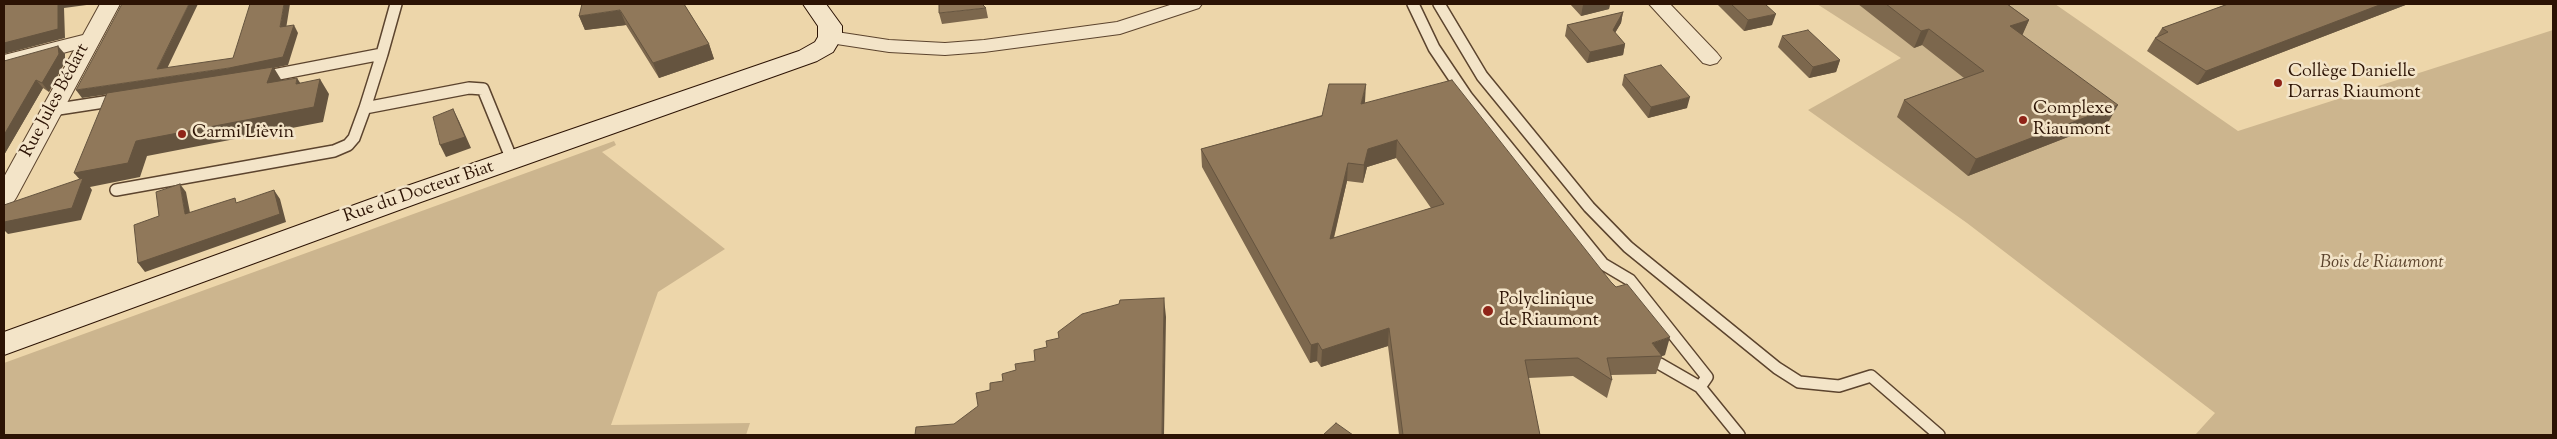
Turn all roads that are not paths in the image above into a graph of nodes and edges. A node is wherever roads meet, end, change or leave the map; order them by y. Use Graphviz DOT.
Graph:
graph roads {
  1 [pos="110,4"];
  2 [pos="396,4"];
  3 [pos="814,4"];
  4 [pos="1192,4"];
  5 [pos="1413,4"];
  6 [pos="1439,4"];
  7 [pos="1659,4"];
  8 [pos="830,38"];
  9 [pos="89,40"];
  10 [pos="382,54"];
  11 [pos="1710,58"];
  12 [pos="4,62"];
  13 [pos="255,79"];
  14 [pos="129,99"];
  15 [pos="365,108"];
  16 [pos="52,110"];
  17 [pos="512,160"];
  18 [pos="116,190"];
  19 [pos="7,204"];
  20 [pos="1603,264"];
  21 [pos="1606,283"];
  22 [pos="4,344"];
  23 [pos="1660,364"];
  24 [pos="1700,387"];
  25 [pos="1739,435"];
  26 [pos="1939,435"];
  1 -- 9 [label="street, Rue Jules Bédart"];
  2 -- 10 [label="lane"];
  3 -- 8 [label="street"];
  4 -- 8 [label="street"];
  5 -- 20 [label="lane"];
  6 -- 26 [label="lane"];
  7 -- 11 [label="street"];
  8 -- 17 [label="street, Rue du Docteur Biat"];
  9 -- 12 [label="street"];
  9 -- 16 [label="street, Rue Jules Bédart"];
  10 -- 13 [label="lane"];
  10 -- 15 [label="lane"];
  14 -- 16 [label="lane"];
  15 -- 17 [label="lane"];
  15 -- 18 [label="lane"];
  16 -- 19 [label="street, Rue Jules Bédart"];
  17 -- 22 [label="street, Rue du Docteur Biat"];
  20 -- 21 [label="lane"];
  20 -- 24 [label="lane"];
  23 -- 24 [label="lane"];
  24 -- 25 [label="lane"];
}
